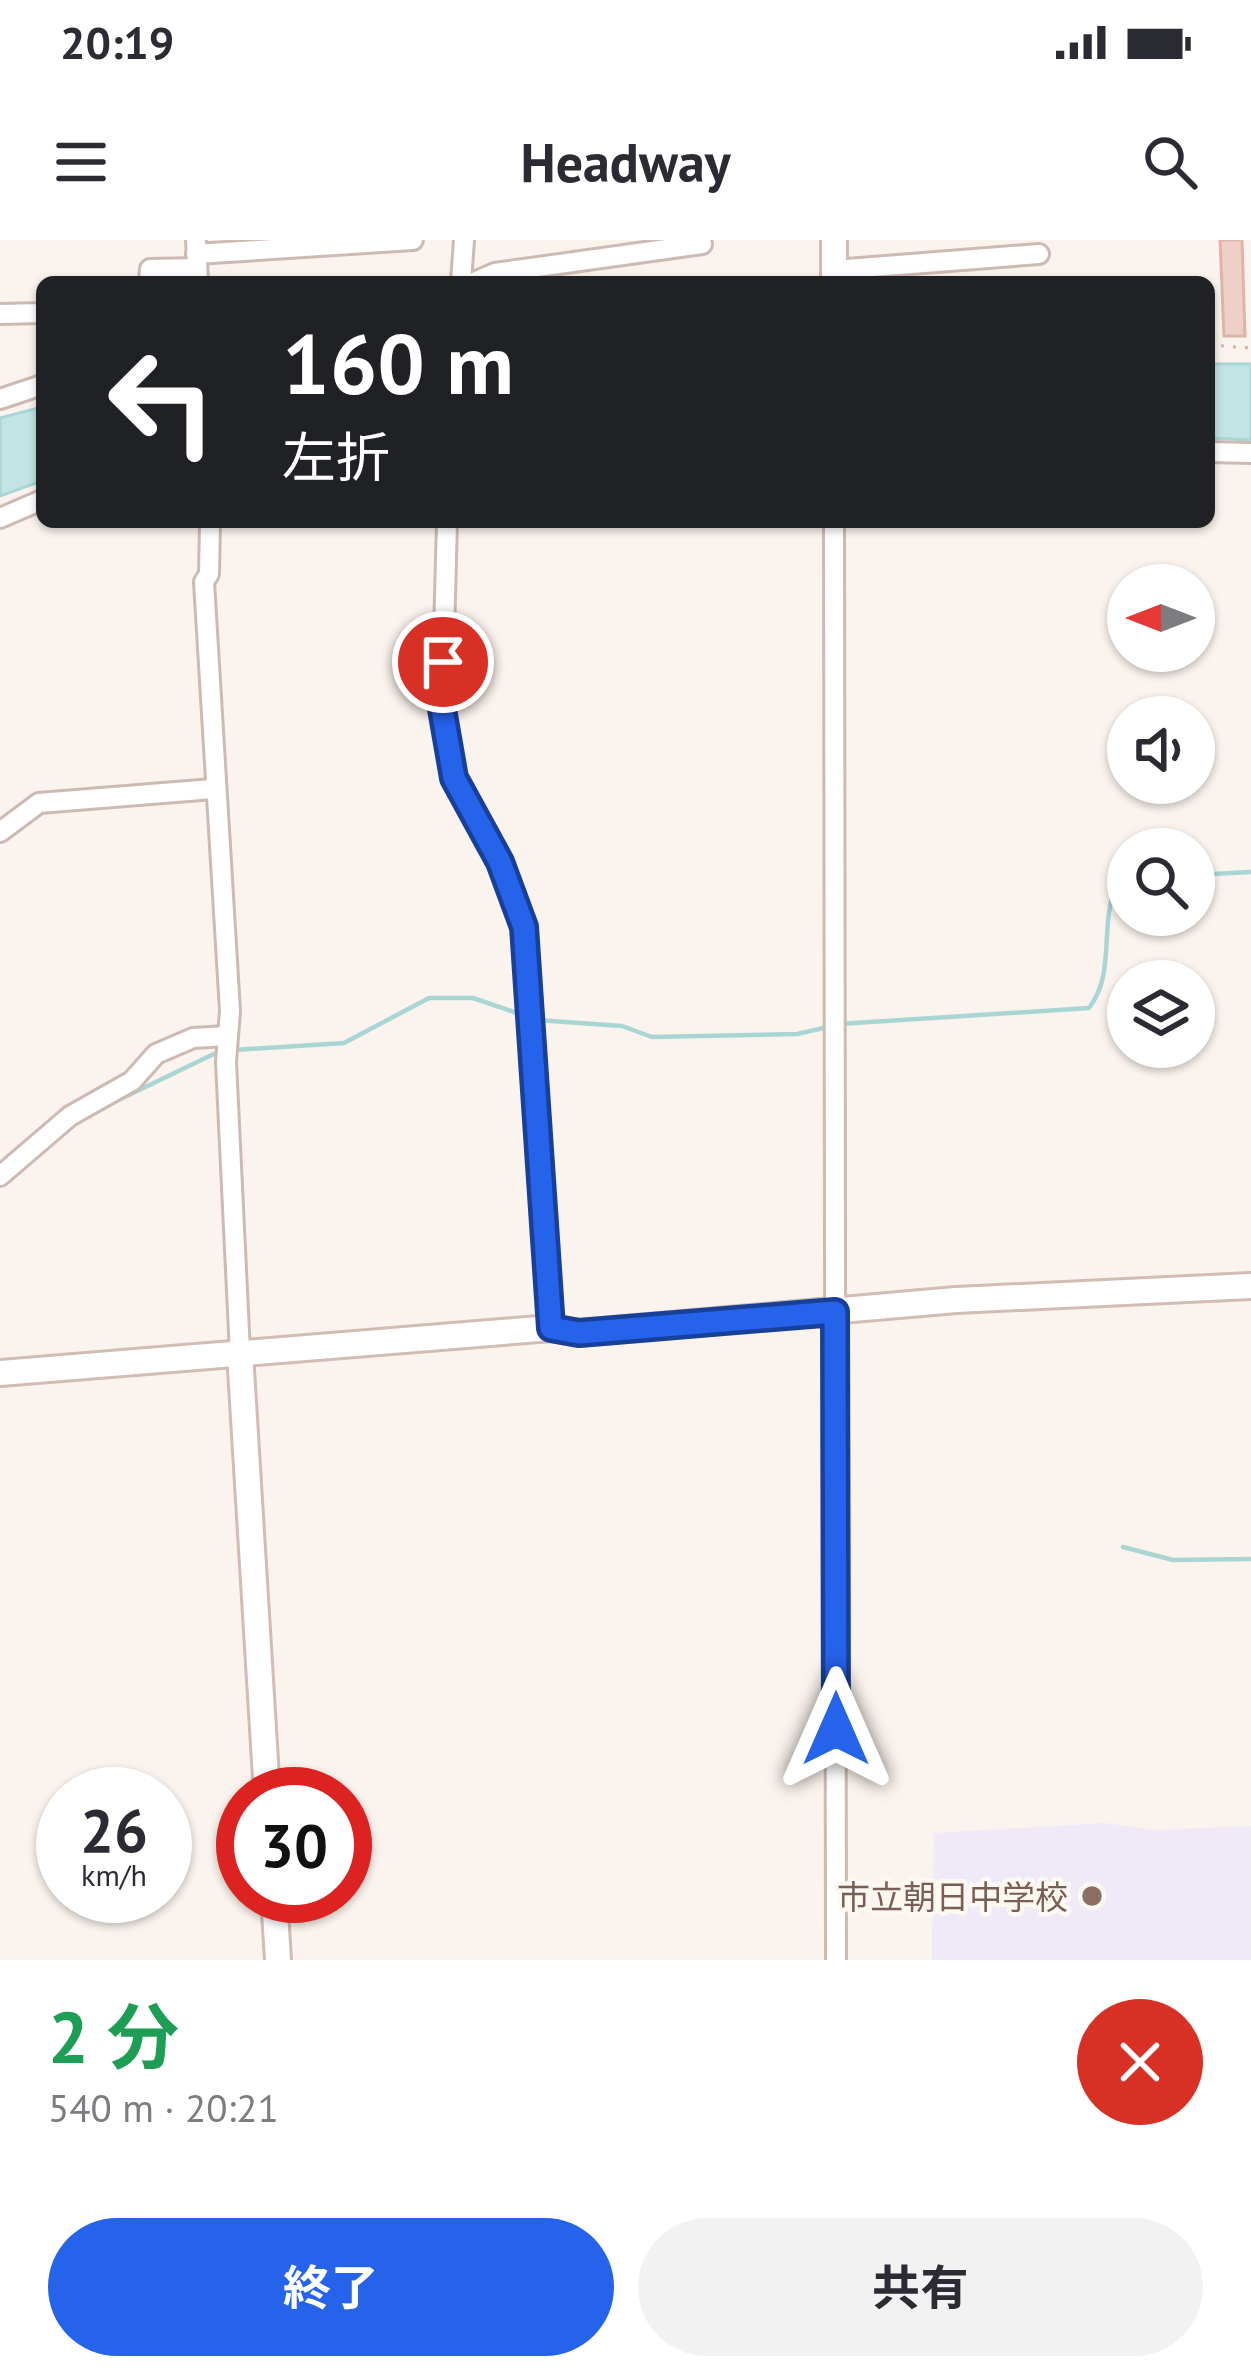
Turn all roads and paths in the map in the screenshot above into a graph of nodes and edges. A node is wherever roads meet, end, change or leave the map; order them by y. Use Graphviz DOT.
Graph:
graph roads {
  1 [pos="412,240"];
  2 [pos="464,240"];
  3 [pos="834,240"];
  4 [pos="702,244"];
  5 [pos="1039,254"];
  6 [pos="197,261"];
  7 [pos="956,261"];
  8 [pos="149,276"];
  9 [pos="461,276"];
  10 [pos="488,276"];
  11 [pos="834,276"];
  12 [pos="957,276"];
  13 [pos="36,313"];
  14 [pos="0,314"];
  15 [pos="1215,345"];
  16 [pos="1251,348"];
  17 [pos="36,387"];
  18 [pos="0,399"];
  19 [pos="1215,452"];
  20 [pos="1251,453"];
  21 [pos="36,503"];
  22 [pos="0,518"];
  23 [pos="210,528"];
  24 [pos="447,528"];
  25 [pos="834,528"];
  26 [pos="213,789"];
  27 [pos="0,832"];
  28 [pos="226,1036"];
  29 [pos="0,1176"];
  30 [pos="1251,1286"];
  31 [pos="835,1312"];
  32 [pos="551,1328"];
  33 [pos="240,1353"];
  34 [pos="0,1373"];
  35 [pos="265,1767"];
  36 [pos="276,1923"];
  37 [pos="278,1960"];
  38 [pos="836,1960"];
  1 -- 6 [label="street"];
  2 -- 9 [label="street"];
  3 -- 11 [label="street"];
  4 -- 10 [label="street"];
  5 -- 7 [label="street"];
  6 -- 8 [label="street"];
  7 -- 11 [label="street"];
  7 -- 12 [label="street"];
  13 -- 14 [label="street"];
  15 -- 16 [label="path"];
  17 -- 18 [label="street"];
  19 -- 20 [label="street"];
  21 -- 22 [label="street"];
  23 -- 26 [label="street"];
  24 -- 32 [label="street"];
  25 -- 31 [label="street"];
  26 -- 27 [label="street"];
  26 -- 28 [label="street"];
  28 -- 29 [label="street"];
  28 -- 33 [label="street"];
  30 -- 31 [label="street"];
  31 -- 32 [label="street"];
  31 -- 38 [label="street"];
  32 -- 33 [label="street"];
  33 -- 34 [label="street"];
  33 -- 35 [label="street"];
  36 -- 37 [label="street"];
}
